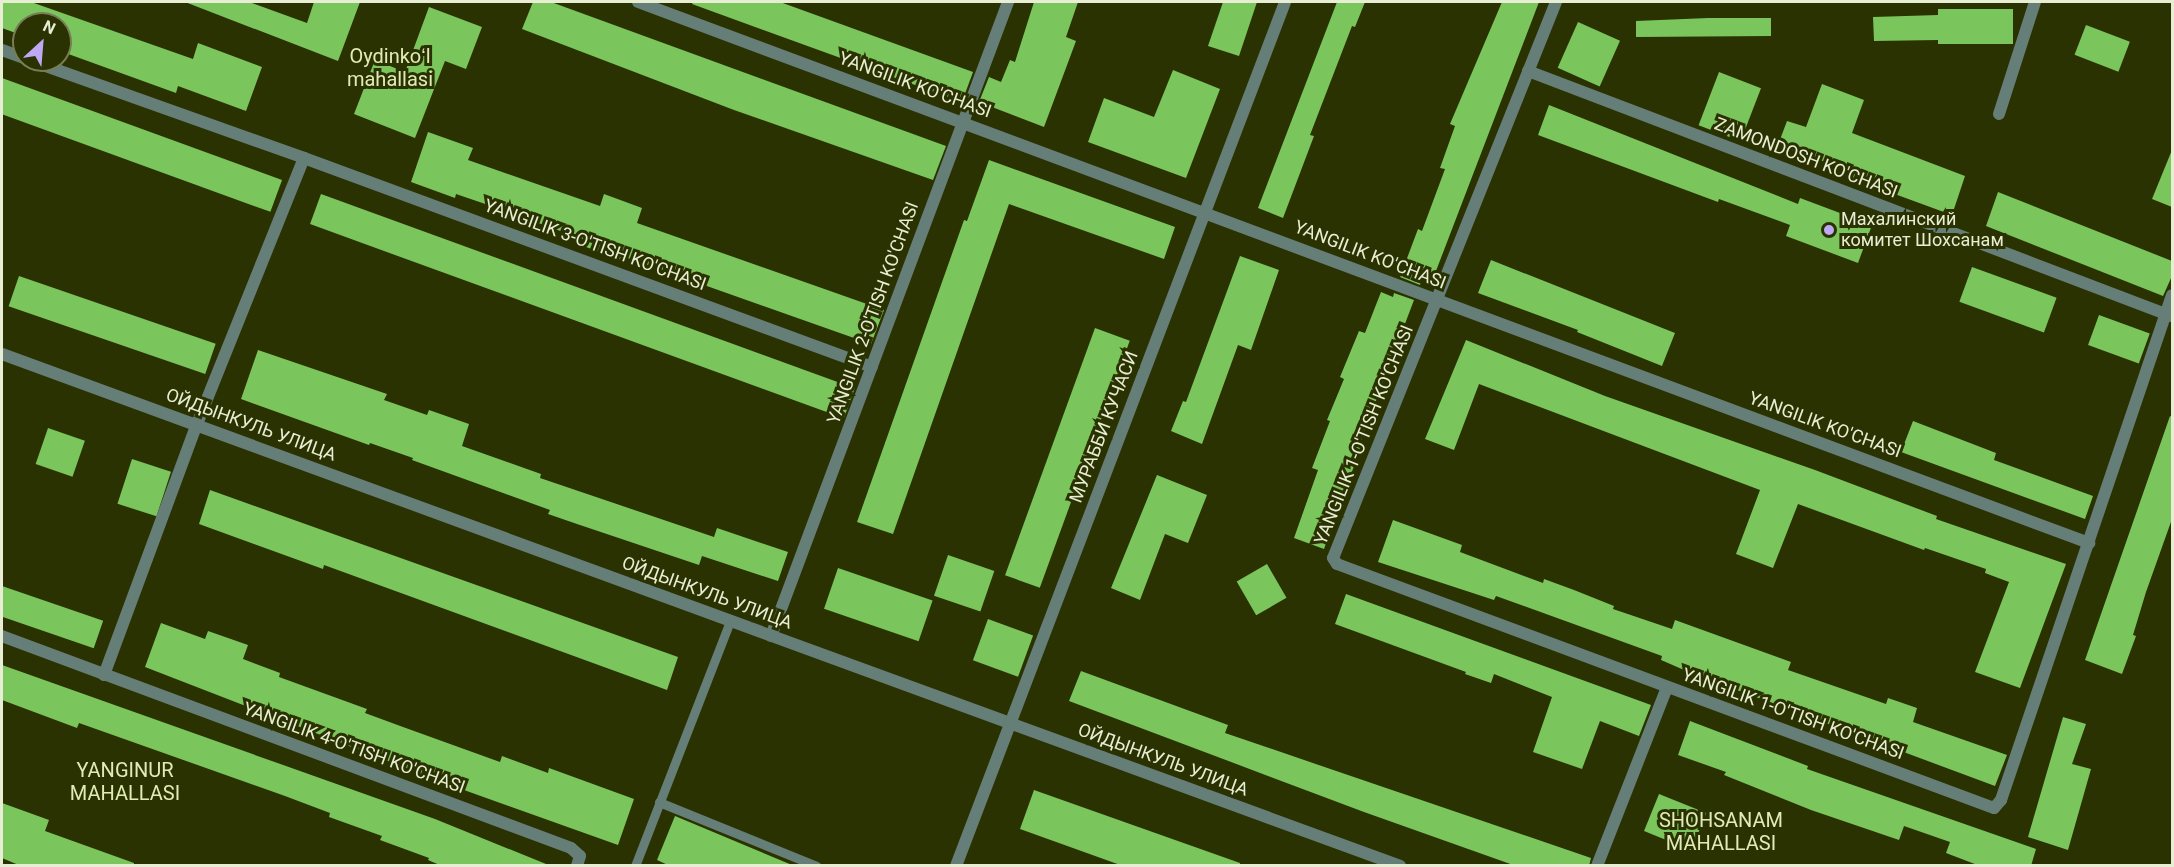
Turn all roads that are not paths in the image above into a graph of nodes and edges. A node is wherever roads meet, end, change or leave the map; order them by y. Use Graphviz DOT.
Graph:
graph roads {
  1 [pos="638,2"];
  2 [pos="1008,2"];
  3 [pos="1286,2"];
  4 [pos="1556,2"];
  5 [pos="2035,2"];
  6 [pos="1528,71"];
  7 [pos="63,72"];
  8 [pos="1999,114"];
  9 [pos="963,122"];
  10 [pos="304,158"];
  11 [pos="1204,213"];
  12 [pos="2172,295"];
  13 [pos="1438,300"];
  14 [pos="2169,315"];
  15 [pos="2,354"];
  16 [pos="872,367"];
  17 [pos="197,424"];
  18 [pos="2090,543"];
  19 [pos="730,621"];
  20 [pos="2,636"];
  21 [pos="771,636"];
  22 [pos="104,675"];
  23 [pos="1667,687"];
  24 [pos="1011,724"];
  25 [pos="659,802"];
  26 [pos="577,866"];
  27 [pos="635,866"];
  28 [pos="817,866"];
  29 [pos="956,866"];
  30 [pos="1400,866"];
  31 [pos="1597,866"];
  1 -- 9 [label="street, YANGILIK KO'CHASI"];
  2 -- 9 [label="street, YANGILIK 2-O'TISH KO'CHASI"];
  3 -- 11 [label="street, МУРАББИ КУЧАСИ"];
  4 -- 6 [label="street"];
  5 -- 8 [label="street"];
  6 -- 13 [label="street"];
  6 -- 14 [label="street, ZAMONDOSH KO'CHASI"];
  7 -- 10 [label="street, YANGILIK 3-O'TISH KO'CHASI"];
  9 -- 11 [label="street, YANGILIK KO'CHASI"];
  9 -- 16 [label="street, YANGILIK 2-O'TISH KO'CHASI"];
  10 -- 16 [label="street, YANGILIK 3-O'TISH KO'CHASI"];
  10 -- 17 [label="street"];
  11 -- 13 [label="street, YANGILIK KO'CHASI"];
  11 -- 24 [label="street, МУРАББИ КУЧАСИ"];
  12 -- 14 [label="street, YANGILIK 1-O'TISH KO'CHASI"];
  13 -- 18 [label="street, YANGILIK KO'CHASI"];
  13 -- 23 [label="street, YANGILIK 1-O'TISH KO'CHASI"];
  14 -- 18 [label="street, YANGILIK 1-O'TISH KO'CHASI"];
  15 -- 17 [label="street, ОЙДЫНКУЛЬ УЛИЦА"];
  16 -- 21 [label="street, YANGILIK 2-O'TISH KO'CHASI"];
  17 -- 19 [label="street, ОЙДЫНКУЛЬ УЛИЦА"];
  17 -- 22 [label="street"];
  18 -- 23 [label="street, YANGILIK 1-O'TISH KO'CHASI"];
  19 -- 21 [label="street, ОЙДЫНКУЛЬ УЛИЦА"];
  19 -- 25 [label="lane"];
  20 -- 22 [label="street, YANGILIK 4-O'TISH KO'CHASI"];
  21 -- 24 [label="street, ОЙДЫНКУЛЬ УЛИЦА"];
  22 -- 26 [label="street, YANGILIK 4-O'TISH KO'CHASI"];
  23 -- 31 [label="street"];
  24 -- 29 [label="street, МУРАББИ КУЧАСИ"];
  24 -- 30 [label="street, ОЙДЫНКУЛЬ УЛИЦА"];
  25 -- 27 [label="lane"];
  25 -- 28 [label="lane"];
}
